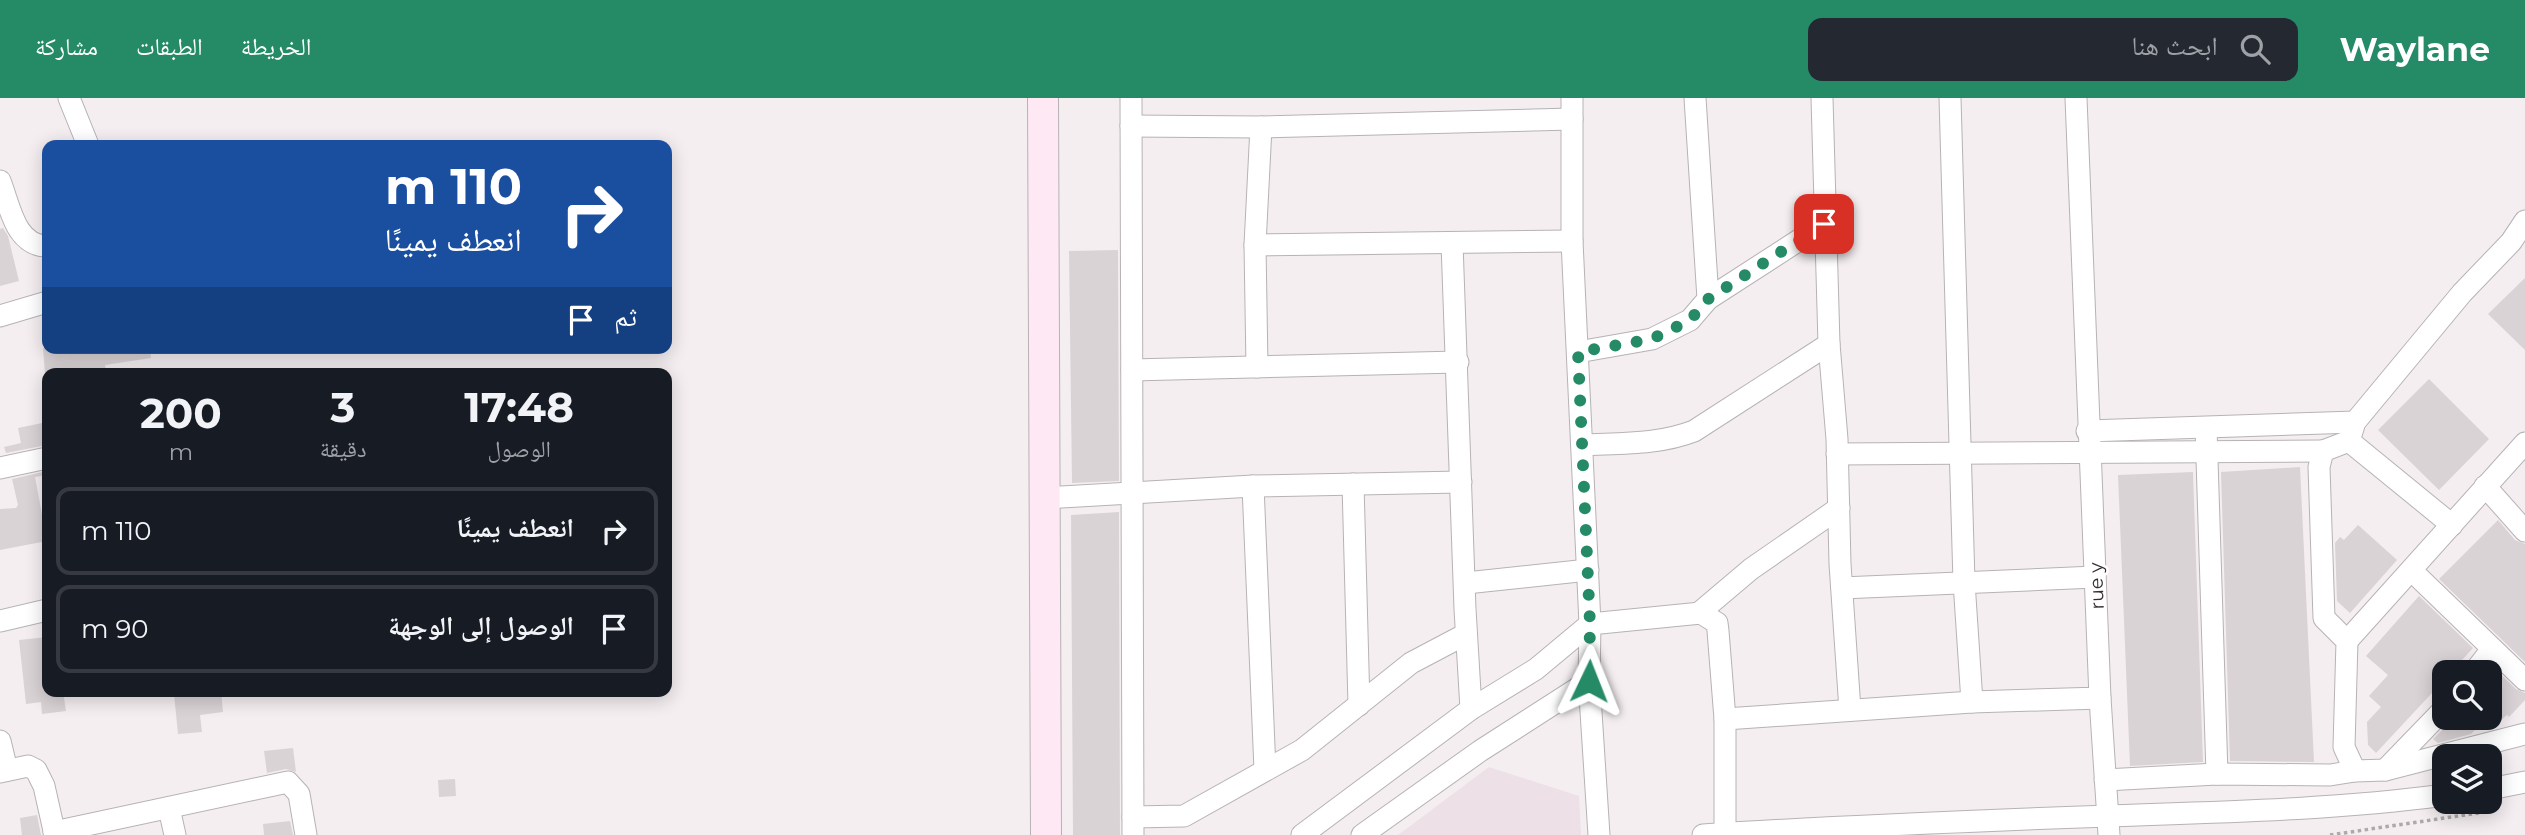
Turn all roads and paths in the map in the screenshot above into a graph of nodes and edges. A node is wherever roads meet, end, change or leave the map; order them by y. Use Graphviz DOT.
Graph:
graph roads {
  1 [pos="69,98"];
  2 [pos="1043,98"];
  3 [pos="1131,98"];
  4 [pos="1695,98"];
  5 [pos="1822,98"];
  6 [pos="1950,98"];
  7 [pos="2076,98"];
  8 [pos="1572,109"];
  9 [pos="1131,126"];
  10 [pos="1261,127"];
  11 [pos="86,140"];
  12 [pos="0,181"];
  13 [pos="2525,222"];
  14 [pos="1824,224"];
  15 [pos="1573,241"];
  16 [pos="1452,243"];
  17 [pos="42,245"];
  18 [pos="1255,245"];
  19 [pos="1708,299"];
  20 [pos="42,303"];
  21 [pos="0,316"];
  22 [pos="1829,344"];
  23 [pos="1578,352"];
  24 [pos="1458,362"];
  25 [pos="1257,367"];
  26 [pos="1132,370"];
  27 [pos="2206,428"];
  28 [pos="2087,431"];
  29 [pos="2352,431"];
  30 [pos="2525,443"];
  31 [pos="1582,444"];
  32 [pos="2207,450"];
  33 [pos="2323,451"];
  34 [pos="1837,454"];
  35 [pos="1960,454"];
  36 [pos="2089,454"];
  37 [pos="42,459"];
  38 [pos="0,468"];
  39 [pos="1461,482"];
  40 [pos="1353,484"];
  41 [pos="1253,486"];
  42 [pos="2485,486"];
  43 [pos="1132,493"];
  44 [pos="1045,498"];
  45 [pos="1839,508"];
  46 [pos="2452,525"];
  47 [pos="2525,530"];
  48 [pos="1588,570"];
  49 [pos="2412,572"];
  50 [pos="2095,577"];
  51 [pos="1964,582"];
  52 [pos="1466,583"];
  53 [pos="1842,588"];
  54 [pos="42,611"];
  55 [pos="1699,613"];
  56 [pos="0,621"];
  57 [pos="1590,624"];
  58 [pos="1466,634"];
  59 [pos="2347,641"];
  60 [pos="2493,649"];
  61 [pos="2484,660"];
  62 [pos="2525,680"];
  63 [pos="1589,681"];
  64 [pos="2100,698"];
  65 [pos="1972,702"];
  66 [pos="1359,705"];
  67 [pos="1471,709"];
  68 [pos="1850,710"];
  69 [pos="1725,719"];
  70 [pos="2432,721"];
  71 [pos="2525,734"];
  72 [pos="0,741"];
  73 [pos="1265,770"];
  74 [pos="2385,770"];
  75 [pos="3,771"];
  76 [pos="2355,771"];
  77 [pos="2217,774"];
  78 [pos="2105,780"];
  79 [pos="2525,782"];
  80 [pos="2502,787"];
  81 [pos="2432,797"];
  82 [pos="169,808"];
  83 [pos="2468,814"];
  84 [pos="1133,826"];
  85 [pos="2108,826"];
  86 [pos="55,833"];
  87 [pos="1714,834"];
  88 [pos="175,835"];
  89 [pos="306,835"];
  90 [pos="1045,835"];
  91 [pos="1303,835"];
  92 [pos="1362,835"];
  93 [pos="1599,835"];
  94 [pos="2330,835"];
  1 -- 11 [label="street"];
  2 -- 44 [label="street"];
  3 -- 9 [label="street"];
  4 -- 19 [label="street"];
  5 -- 14 [label="street"];
  6 -- 35 [label="street"];
  7 -- 28 [label="street, rue y"];
  8 -- 10 [label="street"];
  8 -- 15 [label="street"];
  9 -- 10 [label="street"];
  9 -- 26 [label="street"];
  10 -- 18 [label="street"];
  12 -- 17 [label="street"];
  13 -- 29 [label="street"];
  14 -- 19 [label="street"];
  14 -- 22 [label="street"];
  15 -- 16 [label="street"];
  15 -- 23 [label="street"];
  16 -- 18 [label="street"];
  16 -- 24 [label="street"];
  18 -- 25 [label="street"];
  19 -- 23 [label="street"];
  20 -- 21 [label="street"];
  22 -- 31 [label="street"];
  22 -- 34 [label="street"];
  23 -- 31 [label="street"];
  24 -- 25 [label="street"];
  24 -- 39 [label="street"];
  25 -- 26 [label="street"];
  26 -- 43 [label="street"];
  27 -- 28 [label="street"];
  27 -- 29 [label="street"];
  27 -- 32 [label="street"];
  28 -- 36 [label="street, rue y"];
  29 -- 33 [label="street"];
  29 -- 46 [label="street"];
  30 -- 42 [label="street"];
  31 -- 48 [label="street"];
  32 -- 33 [label="street"];
  32 -- 36 [label="street"];
  32 -- 77 [label="street"];
  33 -- 59 [label="street"];
  34 -- 35 [label="street"];
  34 -- 45 [label="street"];
  35 -- 36 [label="street"];
  35 -- 51 [label="street"];
  36 -- 50 [label="street, rue y"];
  37 -- 38 [label="street"];
  39 -- 40 [label="street"];
  39 -- 52 [label="street"];
  40 -- 41 [label="street"];
  40 -- 66 [label="street"];
  41 -- 43 [label="street"];
  41 -- 73 [label="street"];
  42 -- 46 [label="street"];
  42 -- 47 [label="street"];
  43 -- 44 [label="street"];
  43 -- 84 [label="street"];
  44 -- 90 [label="street"];
  45 -- 53 [label="street"];
  45 -- 55 [label="street"];
  46 -- 49 [label="street"];
  48 -- 52 [label="street"];
  48 -- 57 [label="street"];
  49 -- 59 [label="street"];
  49 -- 60 [label="street"];
  50 -- 51 [label="street"];
  50 -- 64 [label="street, rue y"];
  51 -- 53 [label="street"];
  51 -- 65 [label="street"];
  52 -- 58 [label="street"];
  53 -- 68 [label="street"];
  54 -- 56 [label="street"];
  55 -- 57 [label="street"];
  55 -- 69 [label="street"];
  57 -- 63 [label="street"];
  57 -- 67 [label="street"];
  58 -- 66 [label="street"];
  58 -- 67 [label="street"];
  59 -- 76 [label="street"];
  60 -- 61 [label="street"];
  60 -- 62 [label="street"];
  63 -- 92 [label="street"];
  63 -- 93 [label="street"];
  64 -- 65 [label="street"];
  64 -- 78 [label="street, rue y"];
  65 -- 68 [label="street"];
  66 -- 73 [label="street"];
  67 -- 91 [label="street"];
  68 -- 69 [label="street"];
  69 -- 87 [label="street"];
  70 -- 74 [label="street"];
  71 -- 74 [label="street"];
  72 -- 75 [label="street"];
  73 -- 84 [label="street"];
  74 -- 76 [label="street"];
  75 -- 86 [label="street"];
  76 -- 77 [label="street"];
  77 -- 78 [label="street"];
  78 -- 85 [label="street, rue y"];
  79 -- 80 [label="street"];
  81 -- 85 [label="street"];
  82 -- 86 [label="street"];
  82 -- 88 [label="street"];
  82 -- 89 [label="street"];
  83 -- 94 [label="path"];
  85 -- 87 [label="street"];
}
